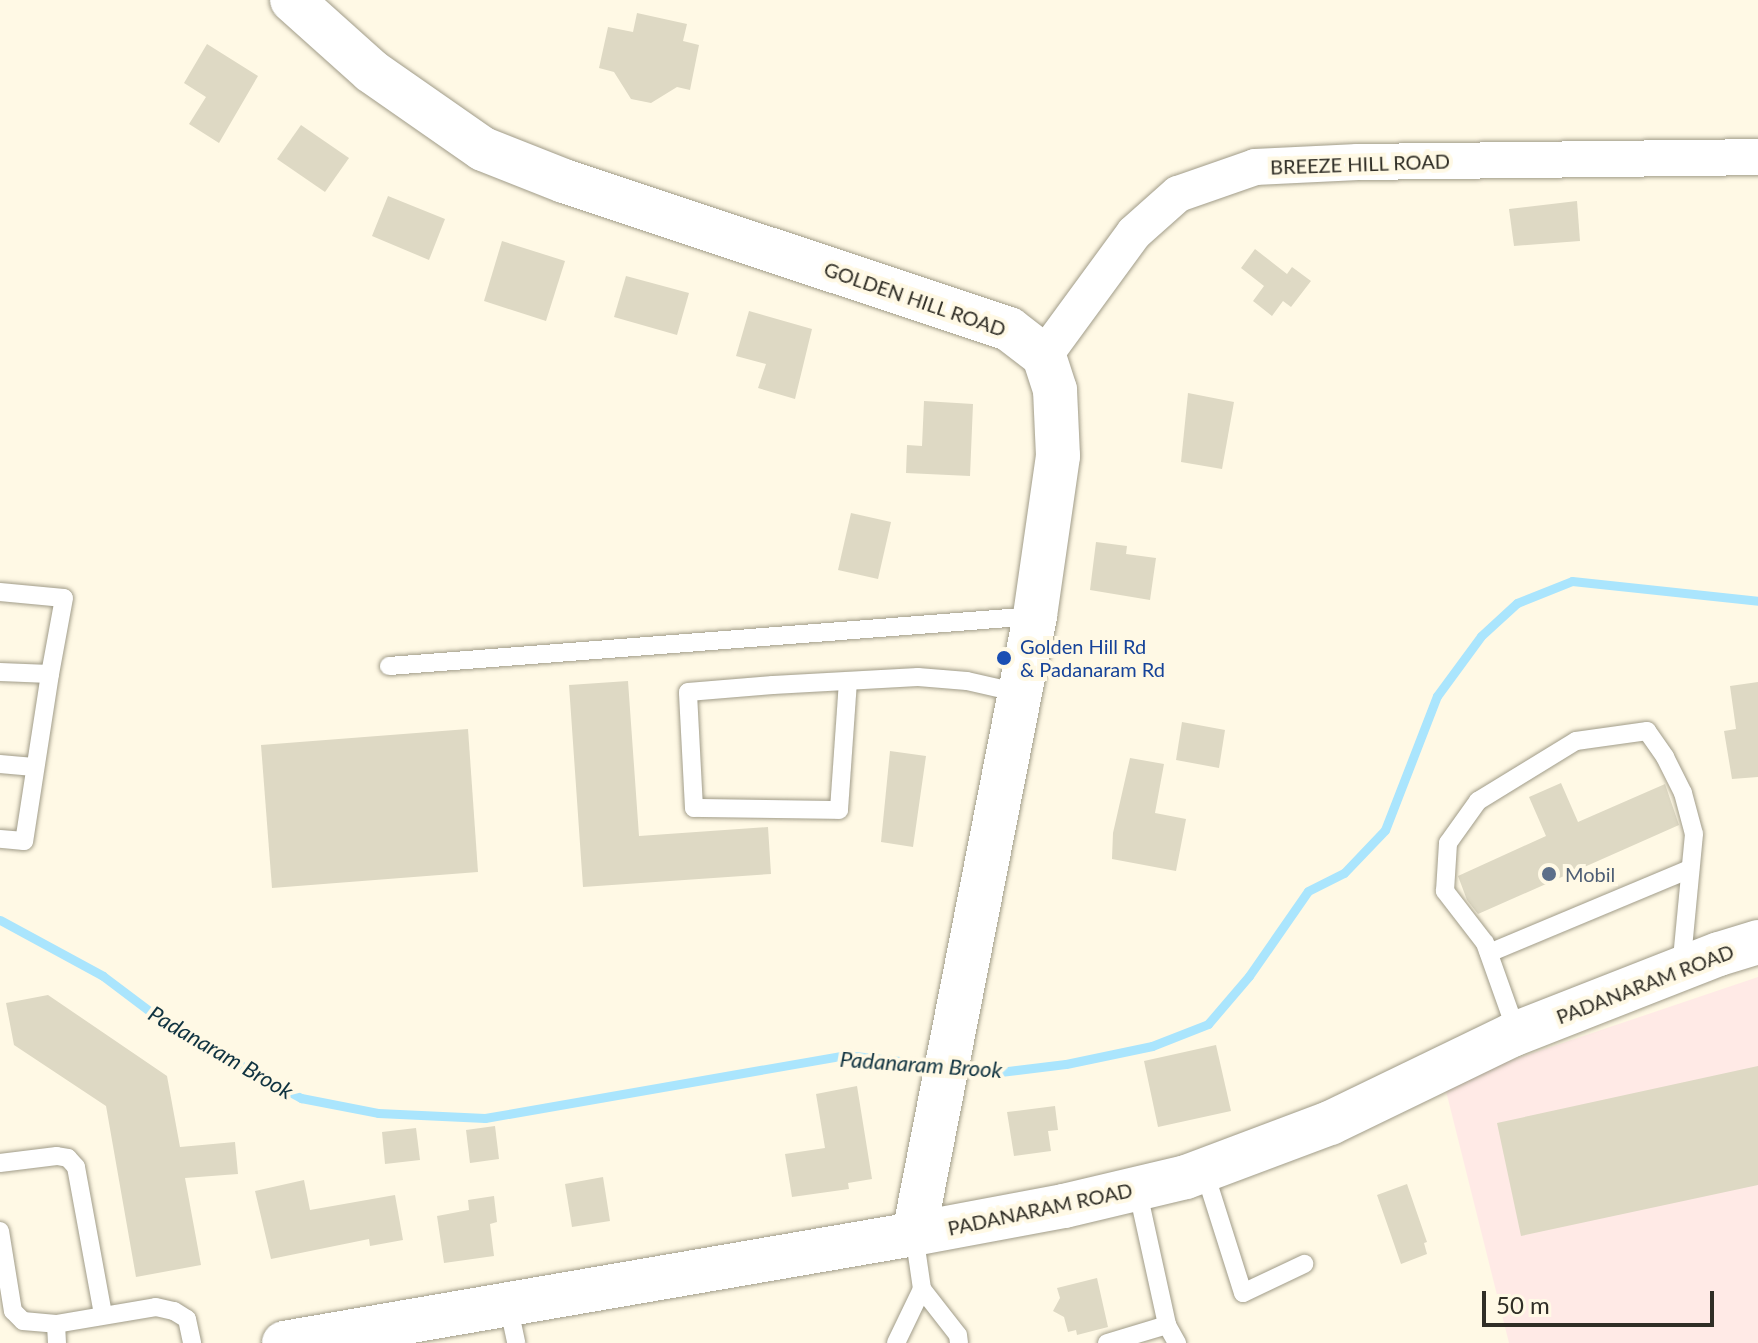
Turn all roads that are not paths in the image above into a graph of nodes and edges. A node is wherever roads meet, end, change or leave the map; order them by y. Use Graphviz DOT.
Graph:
graph roads {
  1 [pos="292,0"];
  2 [pos="1758,157"];
  3 [pos="1044,356"];
  4 [pos="0,592"];
  5 [pos="1035,616"];
  6 [pos="389,666"];
  7 [pos="0,672"];
  8 [pos="50,674"];
  9 [pos="848,681"];
  10 [pos="1020,693"];
  11 [pos="0,764"];
  12 [pos="34,767"];
  13 [pos="0,839"];
  14 [pos="1690,869"];
  15 [pos="1758,942"];
  16 [pos="1489,953"];
  17 [pos="1681,969"];
  18 [pos="1517,1033"];
  19 [pos="0,1163"];
  20 [pos="1204,1170"];
  21 [pos="1137,1188"];
  22 [pos="0,1231"];
  23 [pos="914,1234"];
  24 [pos="1304,1264"];
  25 [pos="922,1289"];
  26 [pos="103,1314"];
  27 [pos="512,1324"];
  28 [pos="1167,1325"];
  29 [pos="56,1334"];
  30 [pos="959,1339"];
  31 [pos="294,1342"];
  32 [pos="192,1343"];
  33 [pos="896,1343"];
  34 [pos="1107,1343"];
  35 [pos="1177,1343"];
  1 -- 3 [label="street, GOLDEN HILL ROAD"];
  2 -- 3 [label="street, BREEZE HILL ROAD"];
  3 -- 5 [label="street"];
  4 -- 8 [label="lane"];
  5 -- 6 [label="lane"];
  5 -- 10 [label="street"];
  7 -- 8 [label="lane"];
  8 -- 12 [label="lane"];
  9 -- 9 [label="lane"];
  9 -- 10 [label="lane"];
  10 -- 23 [label="street"];
  11 -- 12 [label="lane"];
  12 -- 13 [label="lane"];
  14 -- 16 [label="lane"];
  14 -- 16 [label="lane"];
  14 -- 17 [label="lane"];
  15 -- 17 [label="street, PADANARAM ROAD"];
  16 -- 18 [label="lane"];
  17 -- 18 [label="street, PADANARAM ROAD"];
  18 -- 20 [label="street, PADANARAM ROAD"];
  19 -- 26 [label="lane"];
  20 -- 21 [label="street, PADANARAM ROAD"];
  20 -- 24 [label="lane"];
  21 -- 23 [label="street, PADANARAM ROAD"];
  21 -- 28 [label="lane"];
  22 -- 29 [label="lane"];
  23 -- 25 [label="lane"];
  23 -- 27 [label="street, PADANARAM ROAD"];
  25 -- 30 [label="lane"];
  25 -- 33 [label="lane"];
  26 -- 29 [label="lane"];
  26 -- 32 [label="lane"];
  27 -- 31 [label="street, PADANARAM ROAD"];
  28 -- 34 [label="lane"];
  28 -- 35 [label="lane"];
}
